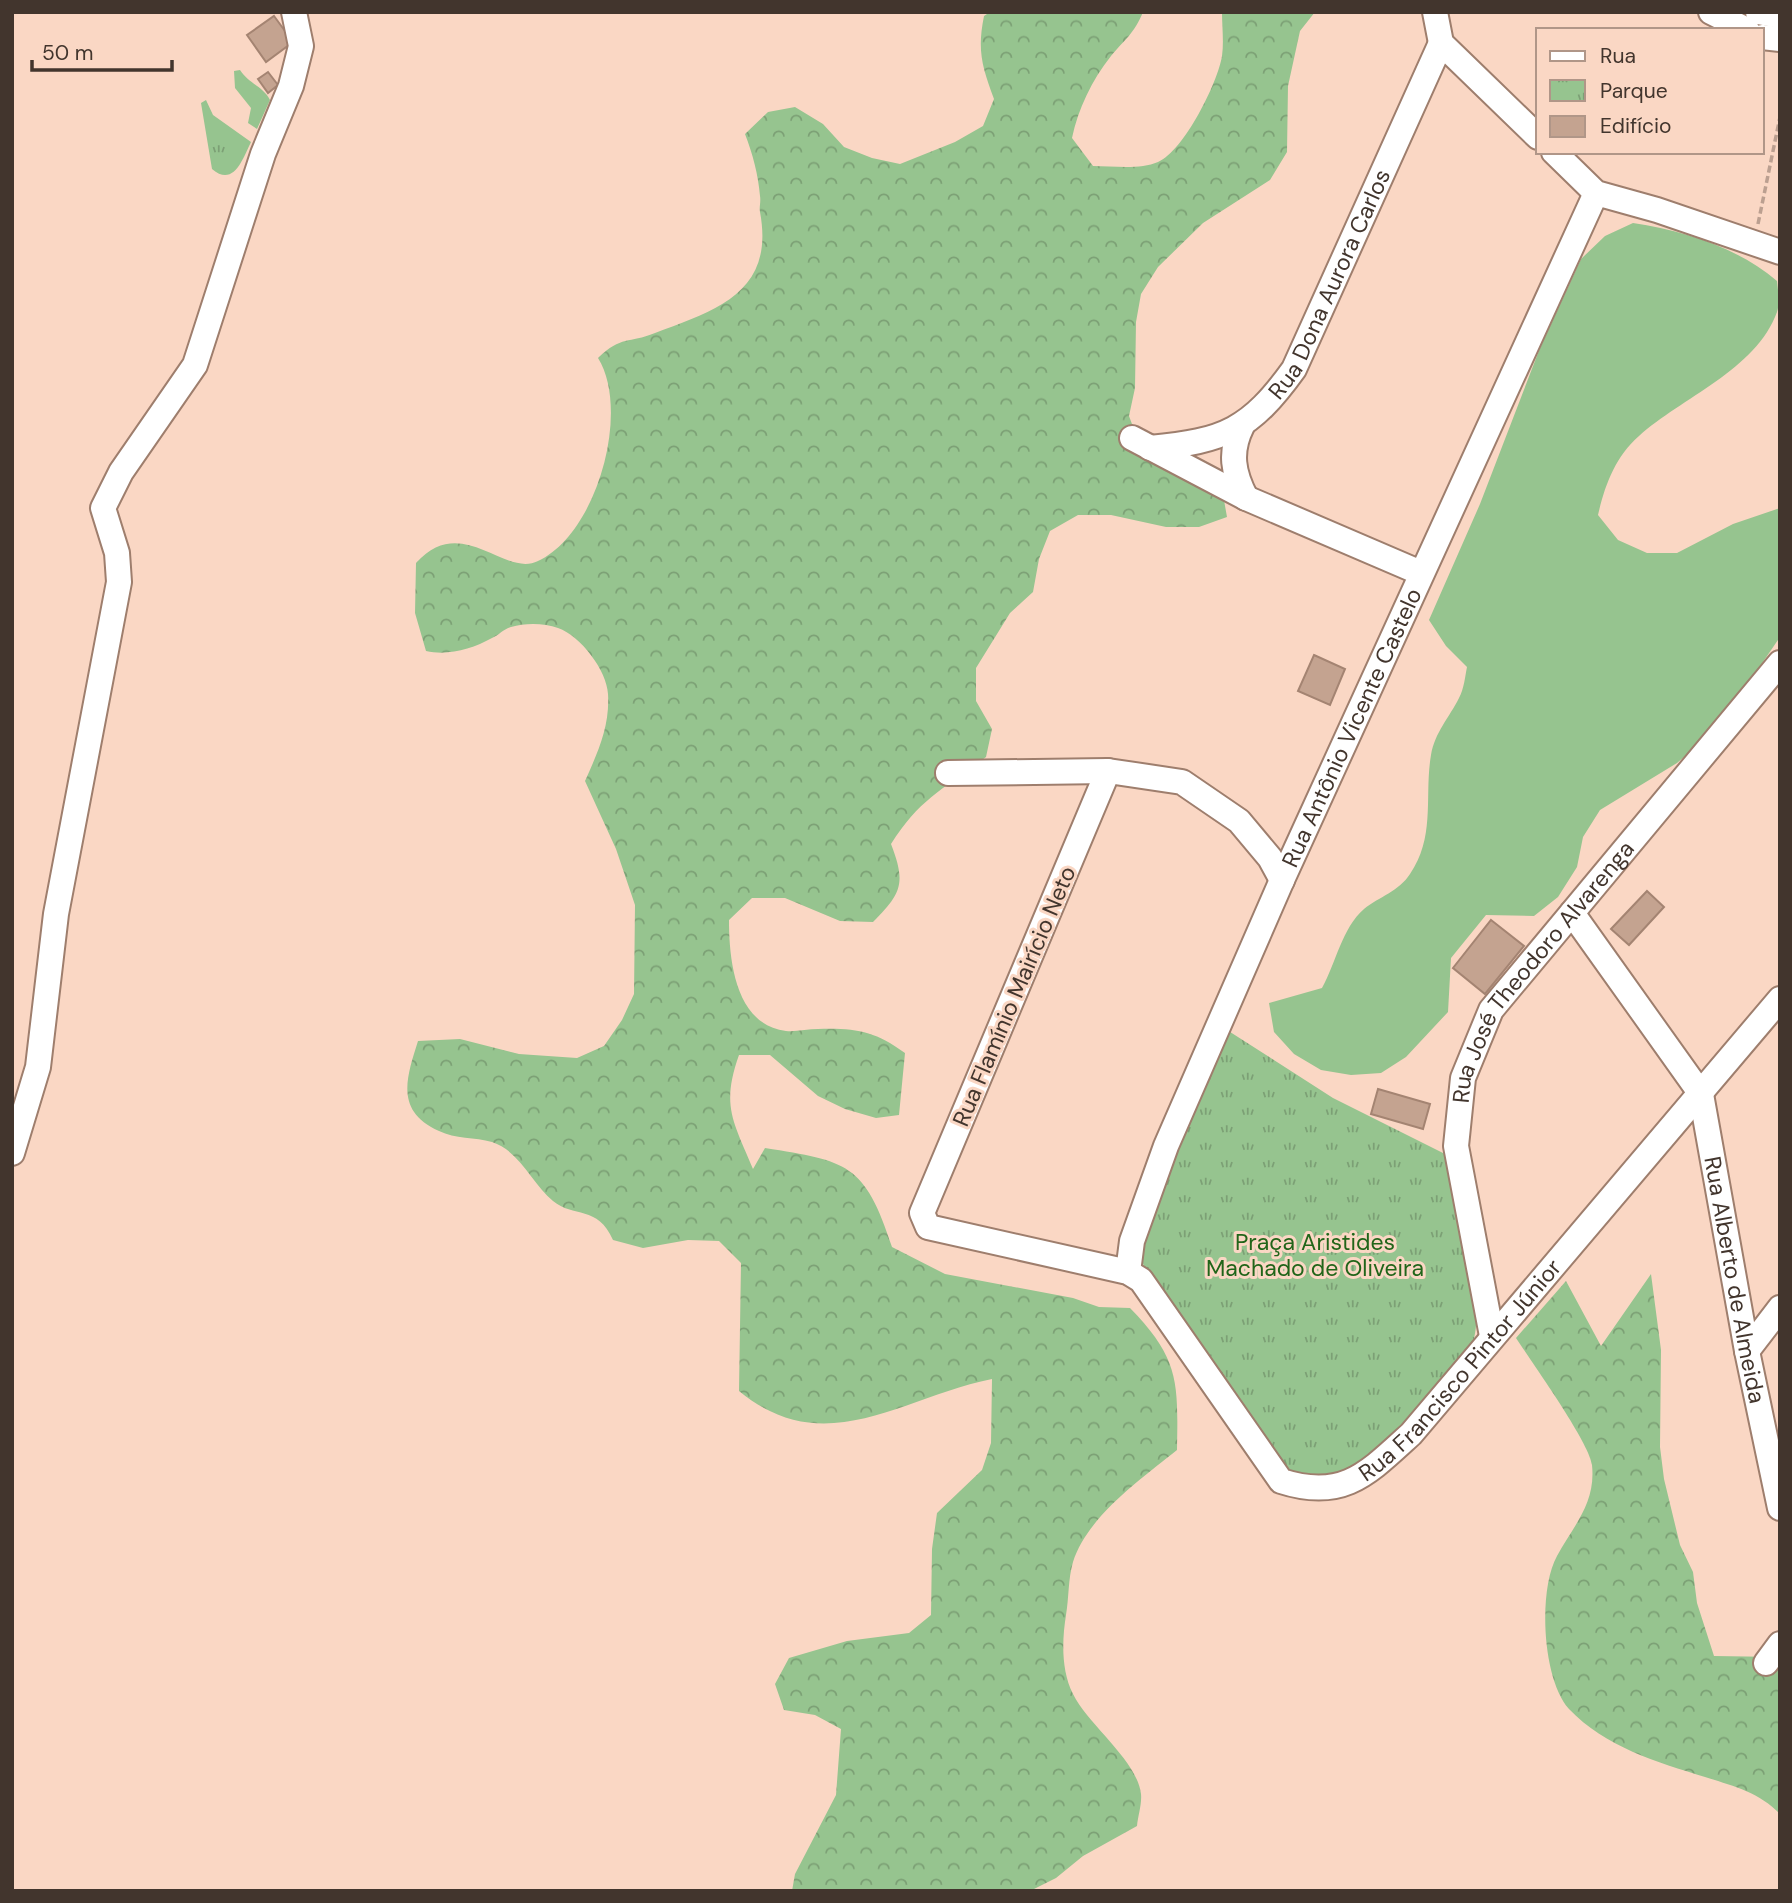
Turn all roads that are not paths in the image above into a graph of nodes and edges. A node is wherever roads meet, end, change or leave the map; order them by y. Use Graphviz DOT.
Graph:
graph roads {
  1 [pos="294,12"];
  2 [pos="1435,12"];
  3 [pos="1711,12"];
  4 [pos="1758,12"];
  5 [pos="1780,16"];
  6 [pos="1743,28"];
  7 [pos="1441,43"];
  8 [pos="1536,135"];
  9 [pos="1556,154"];
  10 [pos="1596,192"];
  11 [pos="1780,251"];
  12 [pos="1242,426"];
  13 [pos="1247,498"];
  14 [pos="1421,573"];
  15 [pos="1780,663"];
  16 [pos="1108,771"];
  17 [pos="948,774"];
  18 [pos="1282,880"];
  19 [pos="1572,913"];
  20 [pos="1780,999"];
  21 [pos="1701,1094"];
  22 [pos="12,1153"];
  23 [pos="1128,1272"];
  24 [pos="1780,1308"];
  25 [pos="1492,1336"];
  26 [pos="1747,1351"];
  27 [pos="1780,1508"];
  1 -- 22 [label="street"];
  2 -- 7 [label="street"];
  3 -- 6 [label="street"];
  4 -- 5 [label="street"];
  7 -- 8 [label="street"];
  7 -- 12 [label="street, Rua Dona Aurora Carlos"];
  9 -- 10 [label="street"];
  10 -- 11 [label="street"];
  10 -- 14 [label="street, Rua Antônio Vicente Castelo"];
  12 -- 13 [label="street"];
  12 -- 13 [label="street, Rua Dona Aurora Carlos"];
  13 -- 14 [label="street"];
  14 -- 18 [label="street, Rua Antônio Vicente Castelo"];
  15 -- 19 [label="street, Rua José Theodoro Alvarenga"];
  16 -- 17 [label="street"];
  16 -- 18 [label="street"];
  16 -- 23 [label="street, Rua Flamínio Mairício Neto"];
  18 -- 23 [label="street, Rua Antônio Vicente Castelo"];
  19 -- 21 [label="street"];
  19 -- 25 [label="street, Rua José Theodoro Alvarenga"];
  20 -- 21 [label="street, Rua Francisco Pintor Júnior"];
  21 -- 25 [label="street, Rua Francisco Pintor Júnior"];
  21 -- 26 [label="street, Rua Alberto de Almeida"];
  23 -- 25 [label="street, Rua Francisco Pintor Júnior"];
  24 -- 26 [label="street"];
  26 -- 27 [label="street, Rua Alberto de Almeida"];
}
